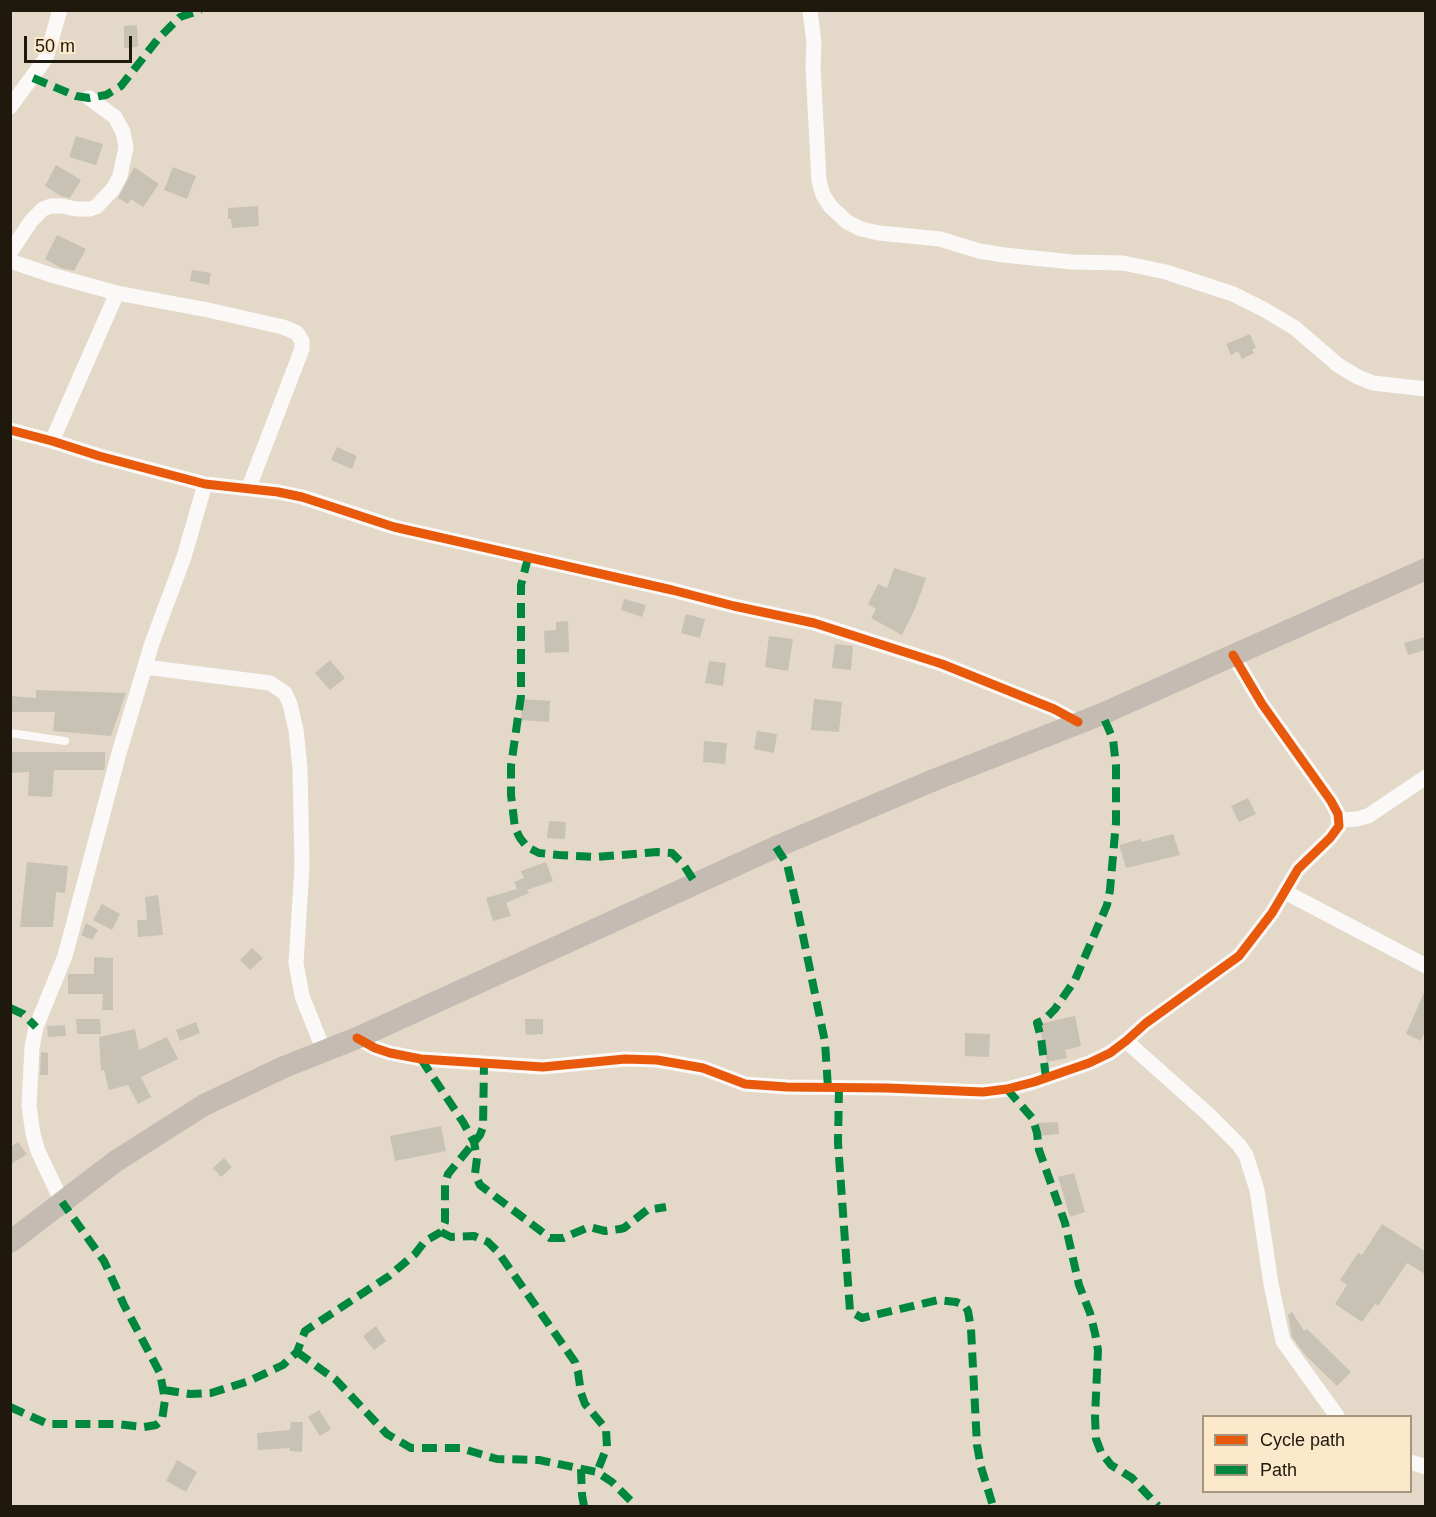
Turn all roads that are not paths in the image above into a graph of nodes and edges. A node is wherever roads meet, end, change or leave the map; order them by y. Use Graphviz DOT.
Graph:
graph roads {
  1 [pos="60,10"];
  2 [pos="810,10"];
  3 [pos="89,98"];
  4 [pos="10,107"];
  5 [pos="10,253"];
  6 [pos="10,261"];
  7 [pos="117,293"];
  8 [pos="1425,389"];
  9 [pos="10,430"];
  10 [pos="52,441"];
  11 [pos="205,484"];
  12 [pos="249,487"];
  13 [pos="1425,569"];
  14 [pos="1233,656"];
  15 [pos="145,667"];
  16 [pos="1078,722"];
  17 [pos="10,733"];
  18 [pos="65,741"];
  19 [pos="1425,777"];
  20 [pos="1340,820"];
  21 [pos="1285,892"];
  22 [pos="1425,966"];
  23 [pos="357,1038"];
  24 [pos="1126,1041"];
  25 [pos="324,1050"];
  26 [pos="62,1202"];
  27 [pos="10,1242"];
  28 [pos="1336,1415"];
  1 -- 4 [label="street"];
  2 -- 8 [label="street"];
  3 -- 5 [label="street"];
  6 -- 7 [label="street"];
  7 -- 10 [label="street"];
  7 -- 12 [label="street"];
  9 -- 10 [label="street"];
  10 -- 11 [label="street"];
  11 -- 12 [label="street"];
  11 -- 15 [label="street"];
  12 -- 16 [label="street"];
  13 -- 14 [label="main road"];
  14 -- 16 [label="main road"];
  14 -- 20 [label="street"];
  15 -- 25 [label="street"];
  15 -- 26 [label="street"];
  16 -- 23 [label="main road"];
  17 -- 18 [label="lane"];
  19 -- 20 [label="street"];
  20 -- 21 [label="street"];
  21 -- 22 [label="street"];
  21 -- 24 [label="street"];
  23 -- 24 [label="street"];
  23 -- 25 [label="main road"];
  24 -- 28 [label="street"];
  25 -- 26 [label="main road"];
  26 -- 27 [label="main road"];
}
